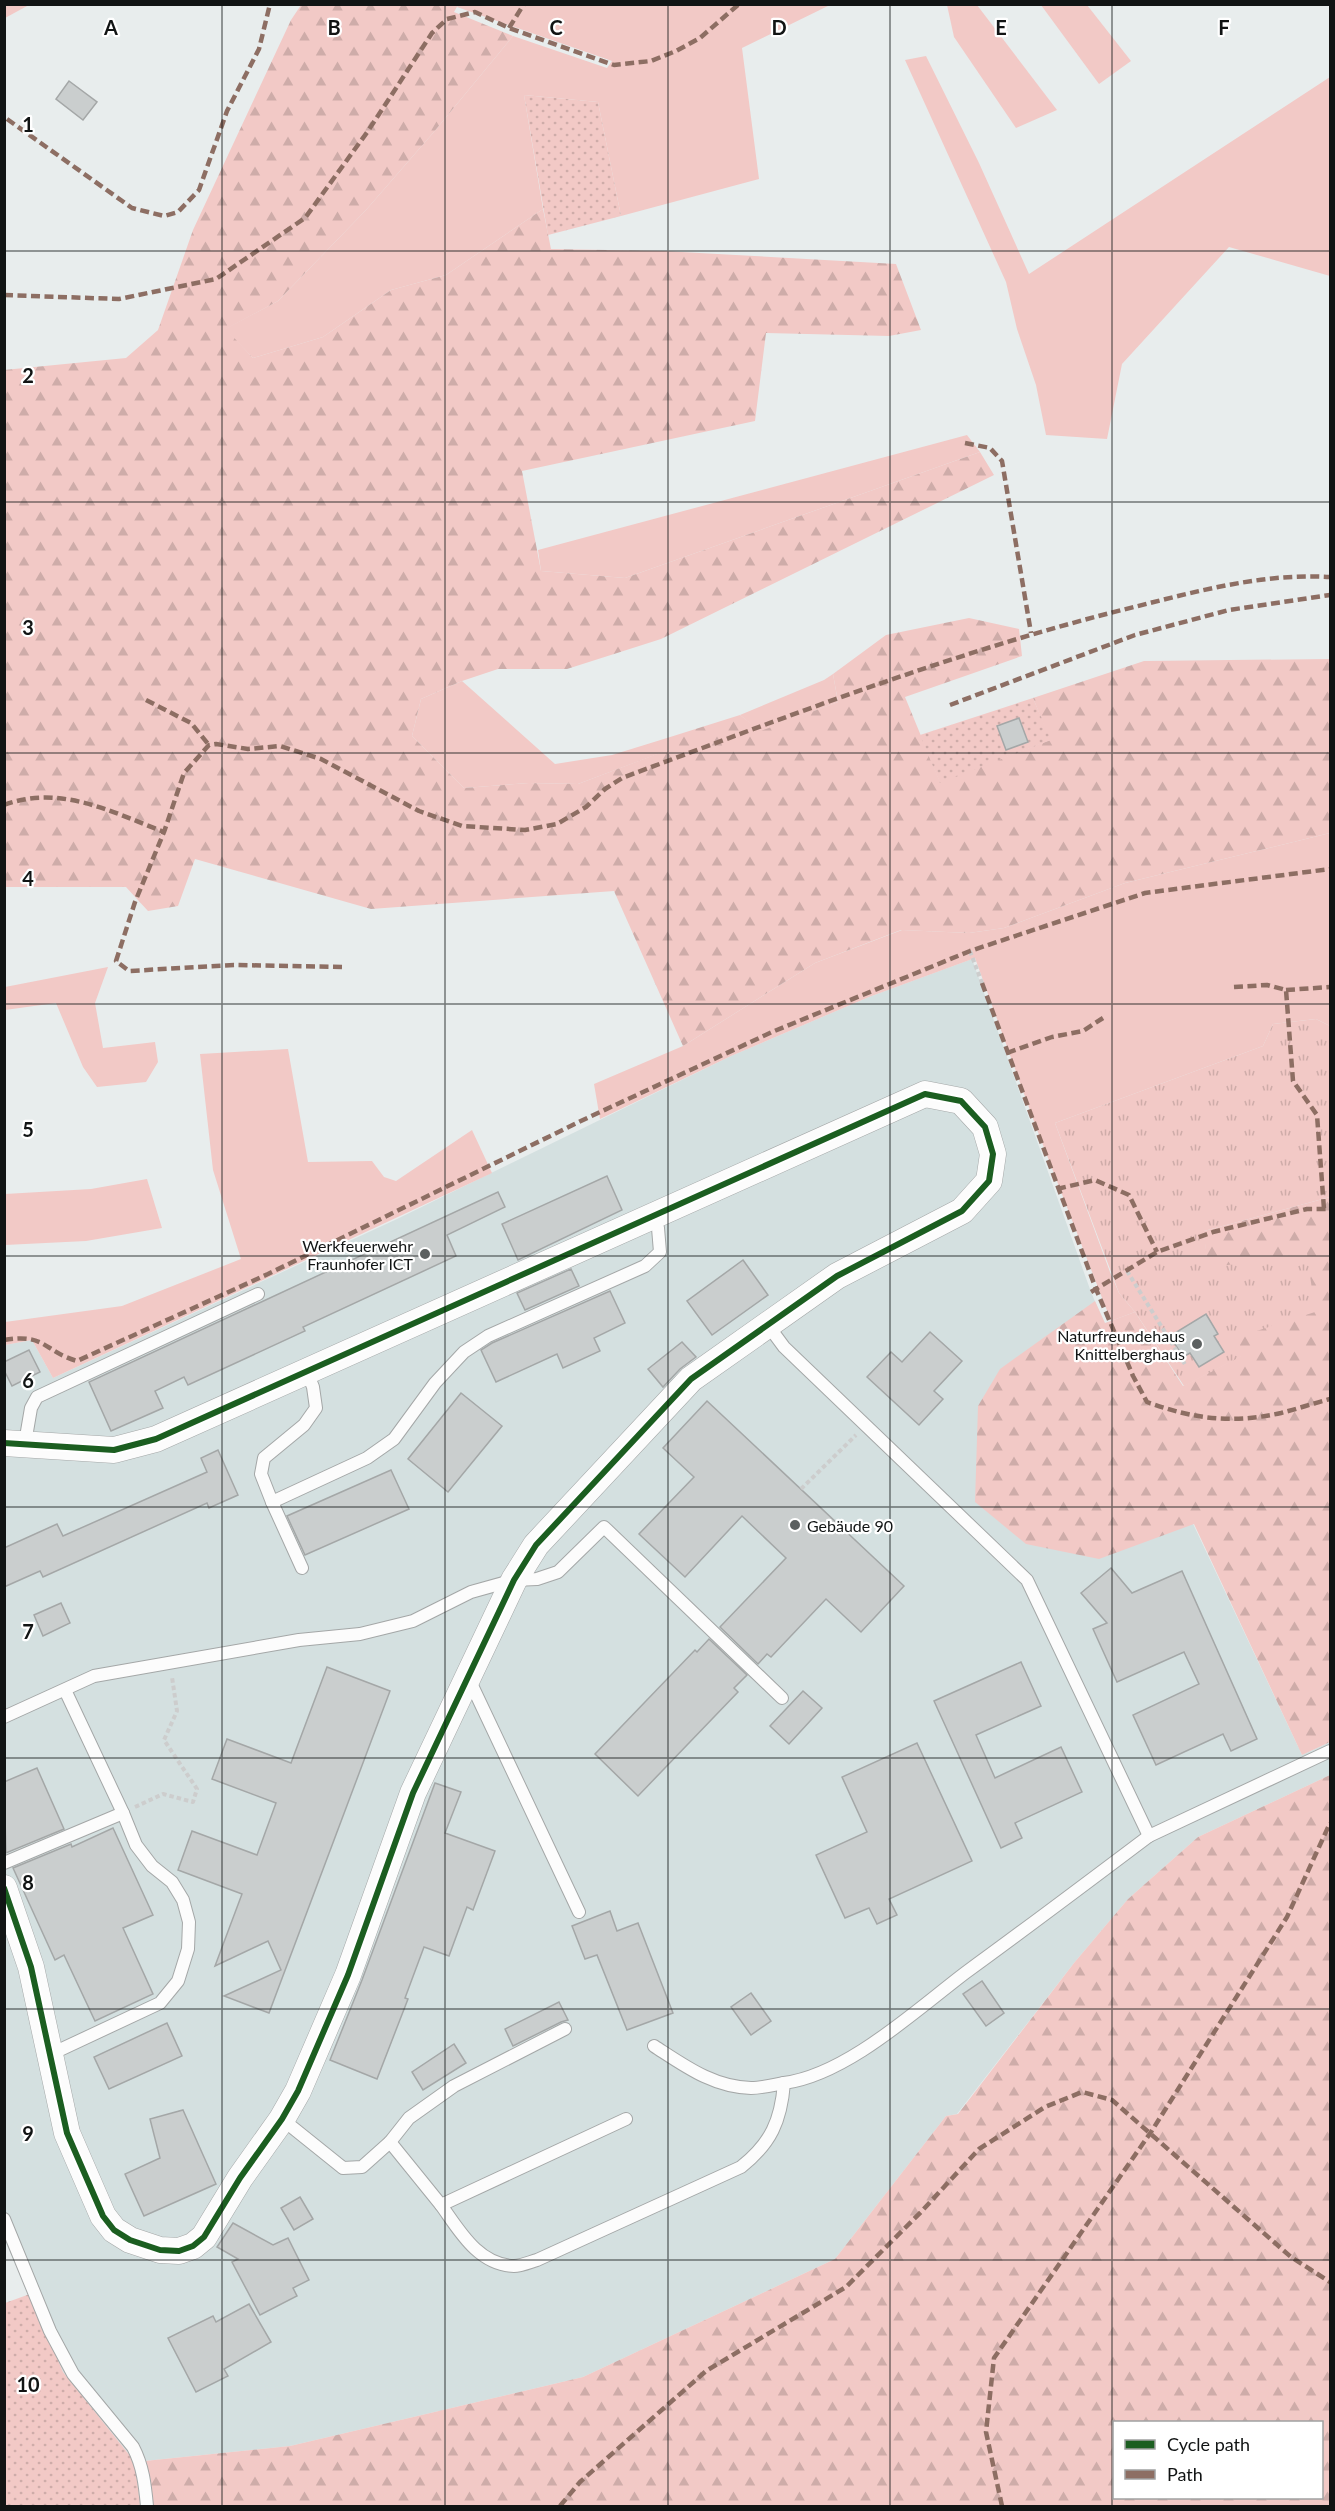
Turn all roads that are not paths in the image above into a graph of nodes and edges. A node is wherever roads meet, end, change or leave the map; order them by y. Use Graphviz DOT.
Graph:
graph roads {
  1 [pos="652,1215"];
  2 [pos="258,1294"];
  3 [pos="767,1324"];
  4 [pos="307,1372"];
  5 [pos="15,1443"];
  6 [pos="272,1502"];
  7 [pos="302,1568"];
  8 [pos="514,1580"];
  9 [pos="468,1677"];
  10 [pos="65,1690"];
  11 [pos="782,1698"];
  12 [pos="4,1717"];
  13 [pos="1330,1751"];
  14 [pos="123,1813"];
  15 [pos="1149,1836"];
  16 [pos="4,1863"];
  17 [pos="4,1888"];
  18 [pos="579,1912"];
  19 [pos="565,2029"];
  20 [pos="654,2046"];
  21 [pos="49,2055"];
  22 [pos="783,2084"];
  23 [pos="282,2119"];
  24 [pos="626,2119"];
  25 [pos="390,2142"];
  26 [pos="441,2205"];
  27 [pos="4,2219"];
  28 [pos="147,2506"];
  1 -- 3 [label="street"];
  1 -- 4 [label="street"];
  1 -- 6 [label="lane"];
  2 -- 5 [label="lane"];
  3 -- 8 [label="street"];
  3 -- 15 [label="lane"];
  4 -- 5 [label="street"];
  4 -- 6 [label="lane"];
  6 -- 7 [label="lane"];
  8 -- 9 [label="street"];
  8 -- 10 [label="lane"];
  8 -- 11 [label="lane"];
  9 -- 18 [label="lane"];
  9 -- 23 [label="street"];
  10 -- 12 [label="lane"];
  10 -- 14 [label="lane"];
  13 -- 15 [label="lane"];
  14 -- 16 [label="lane"];
  14 -- 21 [label="lane"];
  15 -- 22 [label="lane"];
  17 -- 21 [label="street"];
  19 -- 25 [label="lane"];
  20 -- 22 [label="lane"];
  21 -- 23 [label="street"];
  22 -- 26 [label="lane"];
  23 -- 25 [label="lane"];
  24 -- 26 [label="lane"];
  25 -- 26 [label="lane"];
  27 -- 28 [label="lane"];
}
